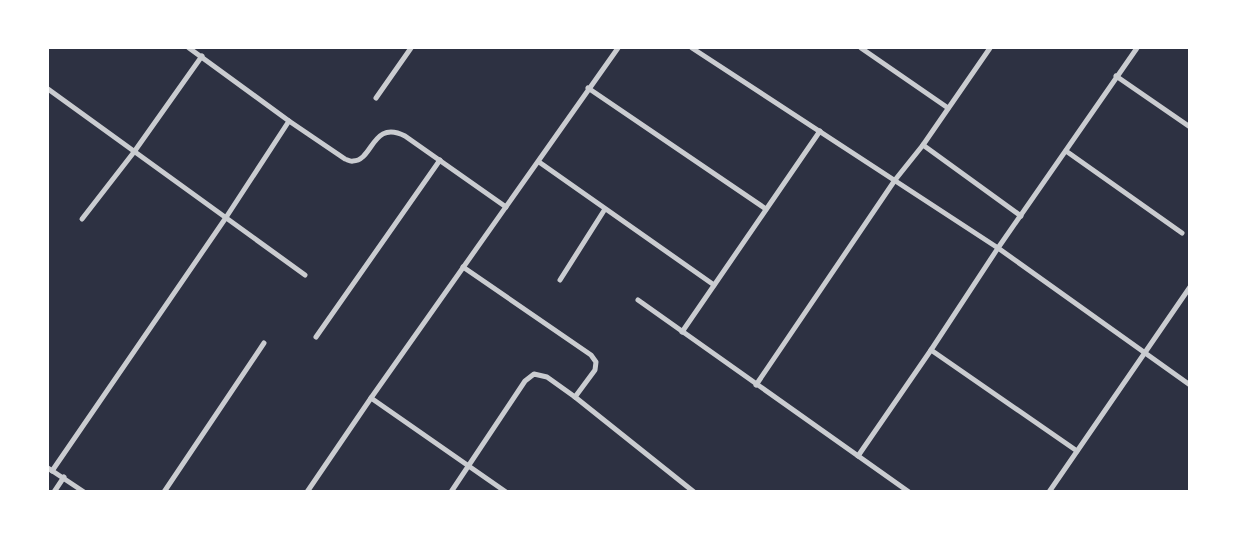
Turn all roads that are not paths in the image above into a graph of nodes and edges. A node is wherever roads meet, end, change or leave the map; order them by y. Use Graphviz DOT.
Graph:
graph roads {
  1 [pos="190,48"];
  2 [pos="410,48"];
  3 [pos="618,48"];
  4 [pos="692,48"];
  5 [pos="861,48"];
  6 [pos="990,48"];
  7 [pos="1136,48"];
  8 [pos="202,56"];
  9 [pos="1116,76"];
  10 [pos="588,88"];
  11 [pos="48,89"];
  12 [pos="376,98"];
  13 [pos="948,108"];
  14 [pos="290,121"];
  15 [pos="1190,128"];
  16 [pos="820,131"];
  17 [pos="923,144"];
  18 [pos="1066,151"];
  19 [pos="134,152"];
  20 [pos="440,160"];
  21 [pos="539,162"];
  22 [pos="895,180"];
  23 [pos="506,207"];
  24 [pos="766,208"];
  25 [pos="605,209"];
  26 [pos="1021,216"];
  27 [pos="82,219"];
  28 [pos="225,219"];
  29 [pos="1182,234"];
  30 [pos="998,248"];
  31 [pos="463,267"];
  32 [pos="305,275"];
  33 [pos="560,280"];
  34 [pos="714,285"];
  35 [pos="1190,287"];
  36 [pos="638,300"];
  37 [pos="682,332"];
  38 [pos="316,337"];
  39 [pos="264,342"];
  40 [pos="931,350"];
  41 [pos="1144,354"];
  42 [pos="756,385"];
  43 [pos="1190,385"];
  44 [pos="575,397"];
  45 [pos="371,398"];
  46 [pos="1077,451"];
  47 [pos="858,456"];
  48 [pos="469,466"];
  49 [pos="50,469"];
  50 [pos="64,477"];
  51 [pos="54,492"];
  52 [pos="84,492"];
  53 [pos="164,492"];
  54 [pos="307,492"];
  55 [pos="451,492"];
  56 [pos="506,492"];
  57 [pos="694,492"];
  58 [pos="909,492"];
  59 [pos="1049,492"];
  1 -- 8 [label="street"];
  2 -- 12 [label="street"];
  3 -- 10 [label="street"];
  4 -- 16 [label="street"];
  5 -- 13 [label="street"];
  6 -- 13 [label="street"];
  7 -- 9 [label="street"];
  8 -- 14 [label="street"];
  8 -- 19 [label="street"];
  9 -- 15 [label="street"];
  9 -- 18 [label="street"];
  10 -- 21 [label="street"];
  10 -- 24 [label="street"];
  11 -- 19 [label="street"];
  13 -- 17 [label="street"];
  14 -- 20 [label="street"];
  14 -- 28 [label="street"];
  16 -- 22 [label="street"];
  16 -- 24 [label="street"];
  17 -- 22 [label="street"];
  17 -- 26 [label="street"];
  18 -- 26 [label="street"];
  18 -- 29 [label="street"];
  19 -- 27 [label="street"];
  19 -- 28 [label="street"];
  20 -- 23 [label="street"];
  20 -- 38 [label="street"];
  21 -- 23 [label="street"];
  21 -- 25 [label="street"];
  22 -- 30 [label="street"];
  22 -- 42 [label="street"];
  23 -- 31 [label="street"];
  24 -- 34 [label="street"];
  25 -- 33 [label="street"];
  25 -- 34 [label="street"];
  26 -- 30 [label="street"];
  28 -- 32 [label="street"];
  28 -- 49 [label="street"];
  30 -- 40 [label="street"];
  30 -- 41 [label="street"];
  31 -- 44 [label="street"];
  31 -- 45 [label="street"];
  34 -- 37 [label="street"];
  35 -- 41 [label="street"];
  36 -- 37 [label="street"];
  37 -- 42 [label="street"];
  39 -- 53 [label="street"];
  40 -- 46 [label="street"];
  40 -- 47 [label="street"];
  41 -- 43 [label="street"];
  41 -- 46 [label="street"];
  42 -- 47 [label="street"];
  44 -- 48 [label="street"];
  44 -- 57 [label="street"];
  45 -- 48 [label="street"];
  45 -- 54 [label="street"];
  46 -- 59 [label="street"];
  47 -- 58 [label="street"];
  48 -- 55 [label="street"];
  48 -- 56 [label="street"];
  49 -- 50 [label="street"];
  50 -- 51 [label="street"];
  50 -- 52 [label="street"];
}
